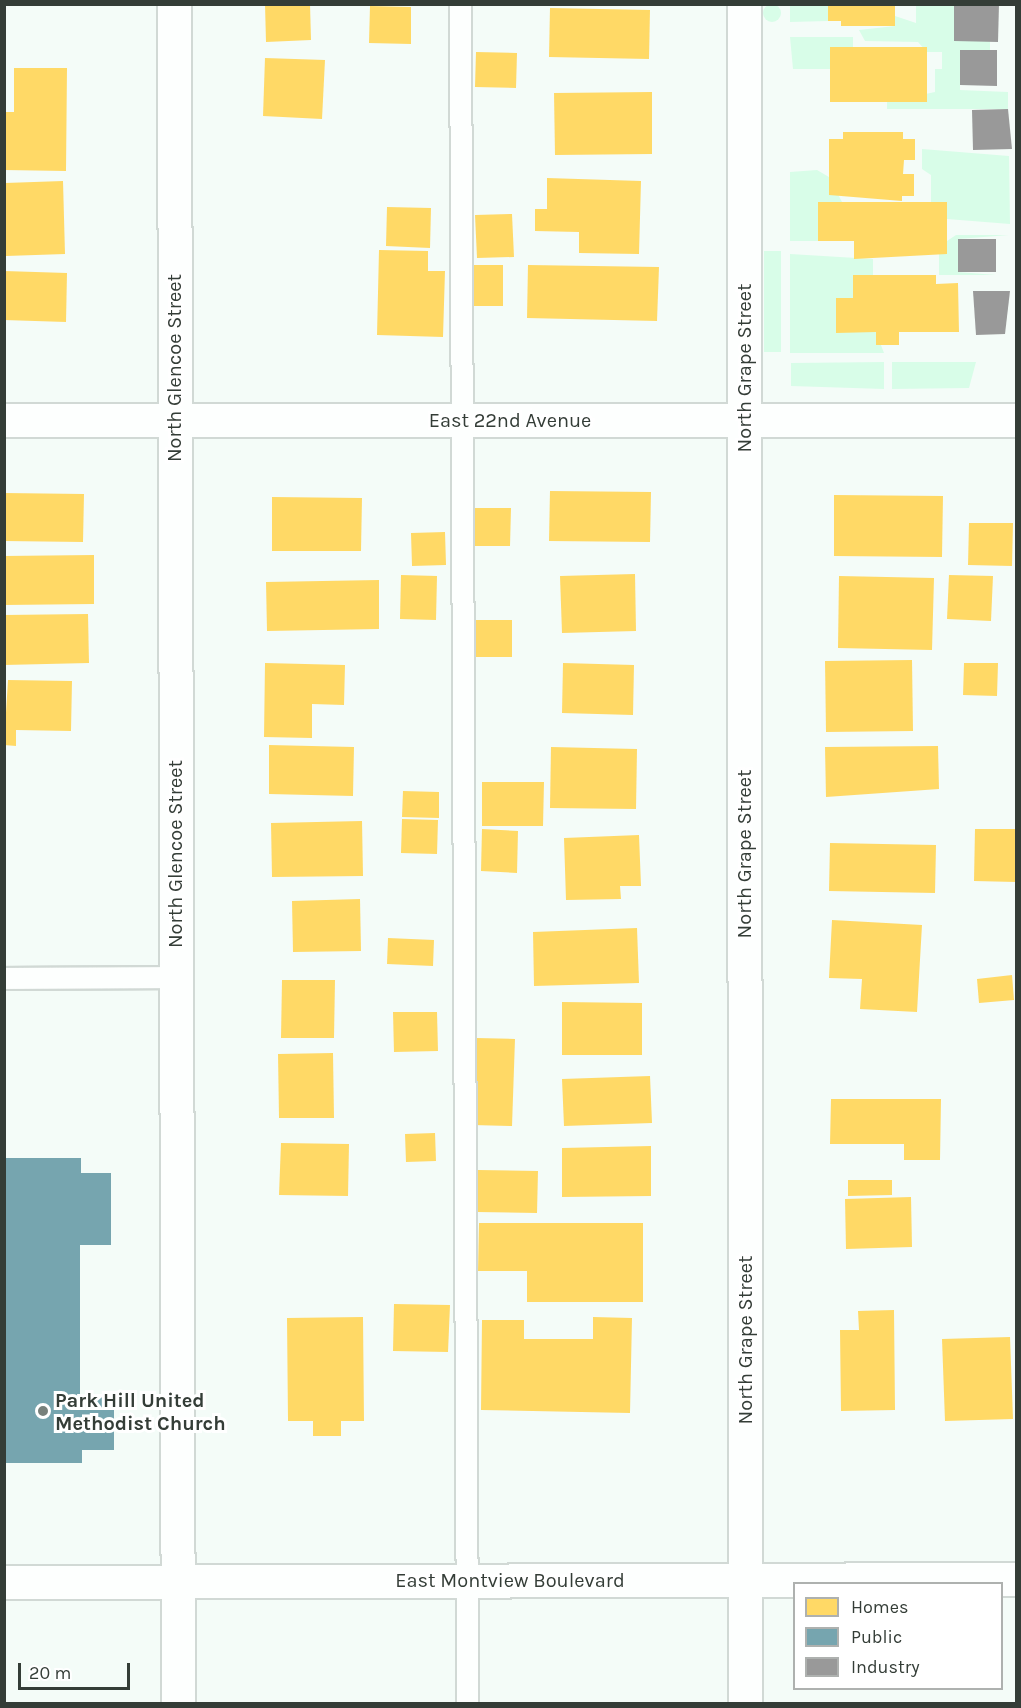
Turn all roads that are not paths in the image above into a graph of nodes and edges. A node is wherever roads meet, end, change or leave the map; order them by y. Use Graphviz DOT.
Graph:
graph roads {
  1 [pos="174,4"];
  2 [pos="460,4"];
  3 [pos="744,4"];
  4 [pos="4,420"];
  5 [pos="174,420"];
  6 [pos="459,420"];
  7 [pos="744,420"];
  8 [pos="1017,420"];
  9 [pos="175,977"];
  10 [pos="4,978"];
  11 [pos="1017,1579"];
  12 [pos="465,1580"];
  13 [pos="745,1580"];
  14 [pos="4,1582"];
  15 [pos="177,1582"];
  16 [pos="178,1704"];
  17 [pos="466,1704"];
  18 [pos="745,1704"];
  1 -- 5 [label="street, North Glencoe Street"];
  2 -- 6 [label="lane"];
  3 -- 7 [label="street, North Grape Street"];
  4 -- 5 [label="street, East 22nd Avenue"];
  5 -- 6 [label="street, East 22nd Avenue"];
  5 -- 9 [label="street, North Glencoe Street"];
  6 -- 7 [label="street, East 22nd Avenue"];
  6 -- 12 [label="lane"];
  7 -- 8 [label="street, East 22nd Avenue"];
  7 -- 13 [label="street, North Grape Street"];
  9 -- 10 [label="lane"];
  9 -- 15 [label="street, North Glencoe Street"];
  11 -- 13 [label="street, East Montview Boulevard"];
  12 -- 13 [label="street, East Montview Boulevard"];
  12 -- 15 [label="street, East Montview Boulevard"];
  12 -- 17 [label="lane"];
  13 -- 18 [label="street, North Grape Street"];
  14 -- 15 [label="street, East Montview Boulevard"];
  15 -- 16 [label="street, North Glencoe Street"];
}
